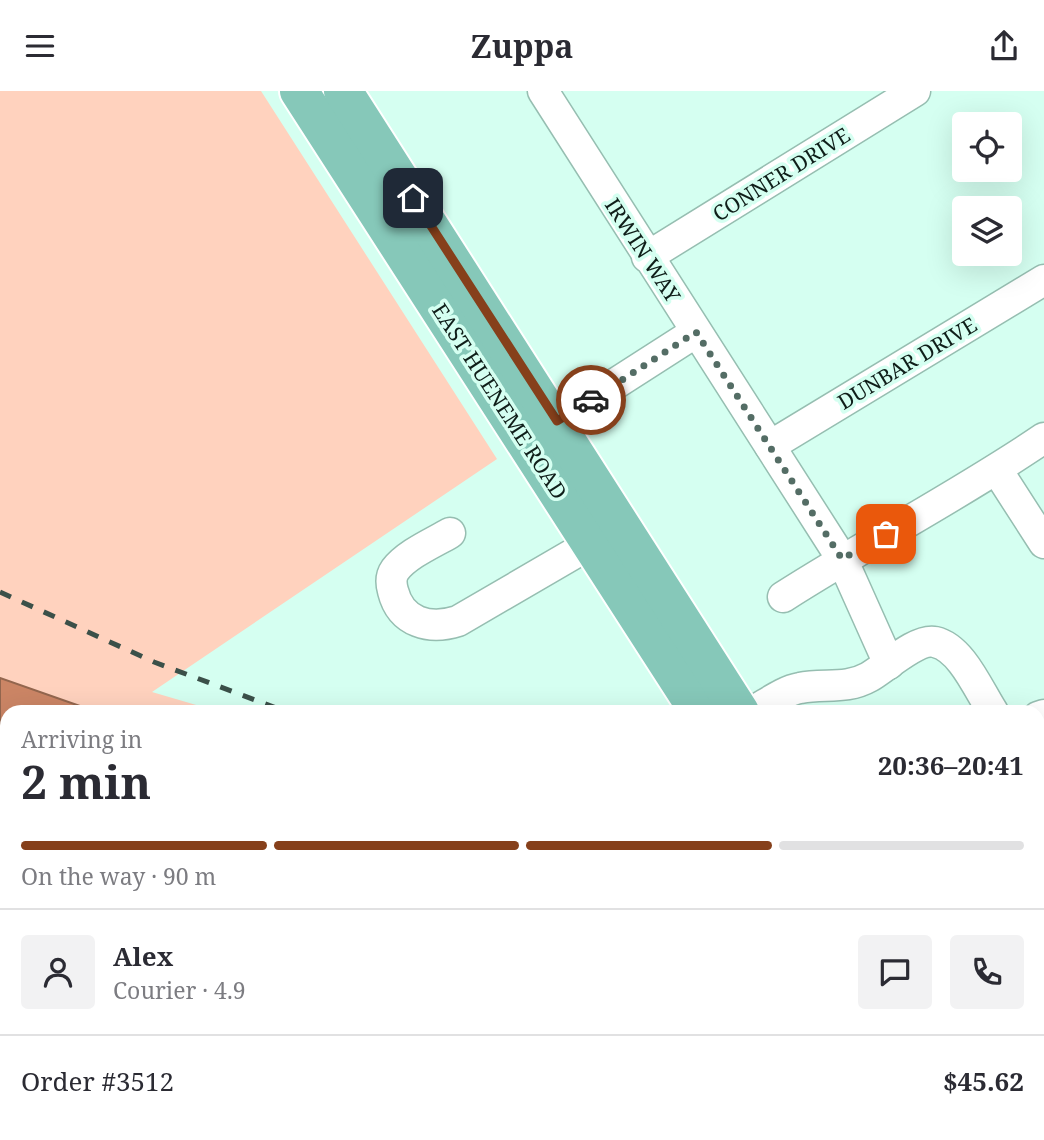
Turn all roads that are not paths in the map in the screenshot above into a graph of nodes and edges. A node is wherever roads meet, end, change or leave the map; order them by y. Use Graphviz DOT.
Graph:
graph roads {
  1 [pos="299,91"];
  2 [pos="343,91"];
  3 [pos="543,91"];
  4 [pos="915,91"];
  5 [pos="647,257"];
  6 [pos="1044,280"];
  7 [pos="696,332"];
  8 [pos="542,431"];
  9 [pos="1044,438"];
  10 [pos="770,446"];
  11 [pos="997,470"];
  12 [pos="450,533"];
  13 [pos="592,543"];
  14 [pos="1044,543"];
  15 [pos="842,559"];
  16 [pos="783,597"];
  17 [pos="658,647"];
  18 [pos="889,664"];
  19 [pos="695,705"];
  20 [pos="714,705"];
  21 [pos="735,705"];
  22 [pos="765,705"];
  23 [pos="988,705"];
  1 -- 8 [label="main road, EAST HUENEME ROAD"];
  2 -- 8 [label="main road, EAST HUENEME ROAD"];
  3 -- 5 [label="street, IRWIN WAY"];
  4 -- 5 [label="street, CONNER DRIVE"];
  5 -- 7 [label="street, IRWIN WAY"];
  6 -- 10 [label="street, DUNBAR DRIVE"];
  7 -- 8 [label="street"];
  7 -- 10 [label="street, IRWIN WAY"];
  8 -- 13 [label="main road, EAST HUENEME ROAD"];
  8 -- 21 [label="main road, EAST HUENEME ROAD"];
  9 -- 11 [label="street"];
  10 -- 15 [label="street, IRWIN WAY"];
  11 -- 14 [label="street"];
  11 -- 15 [label="street"];
  12 -- 13 [label="street"];
  13 -- 17 [label="main road, EAST HUENEME ROAD"];
  15 -- 16 [label="street"];
  15 -- 18 [label="street, IRWIN WAY"];
  17 -- 19 [label="main road, EAST HUENEME ROAD"];
  17 -- 20 [label="main road"];
  18 -- 22 [label="street"];
  18 -- 23 [label="street"];
}
